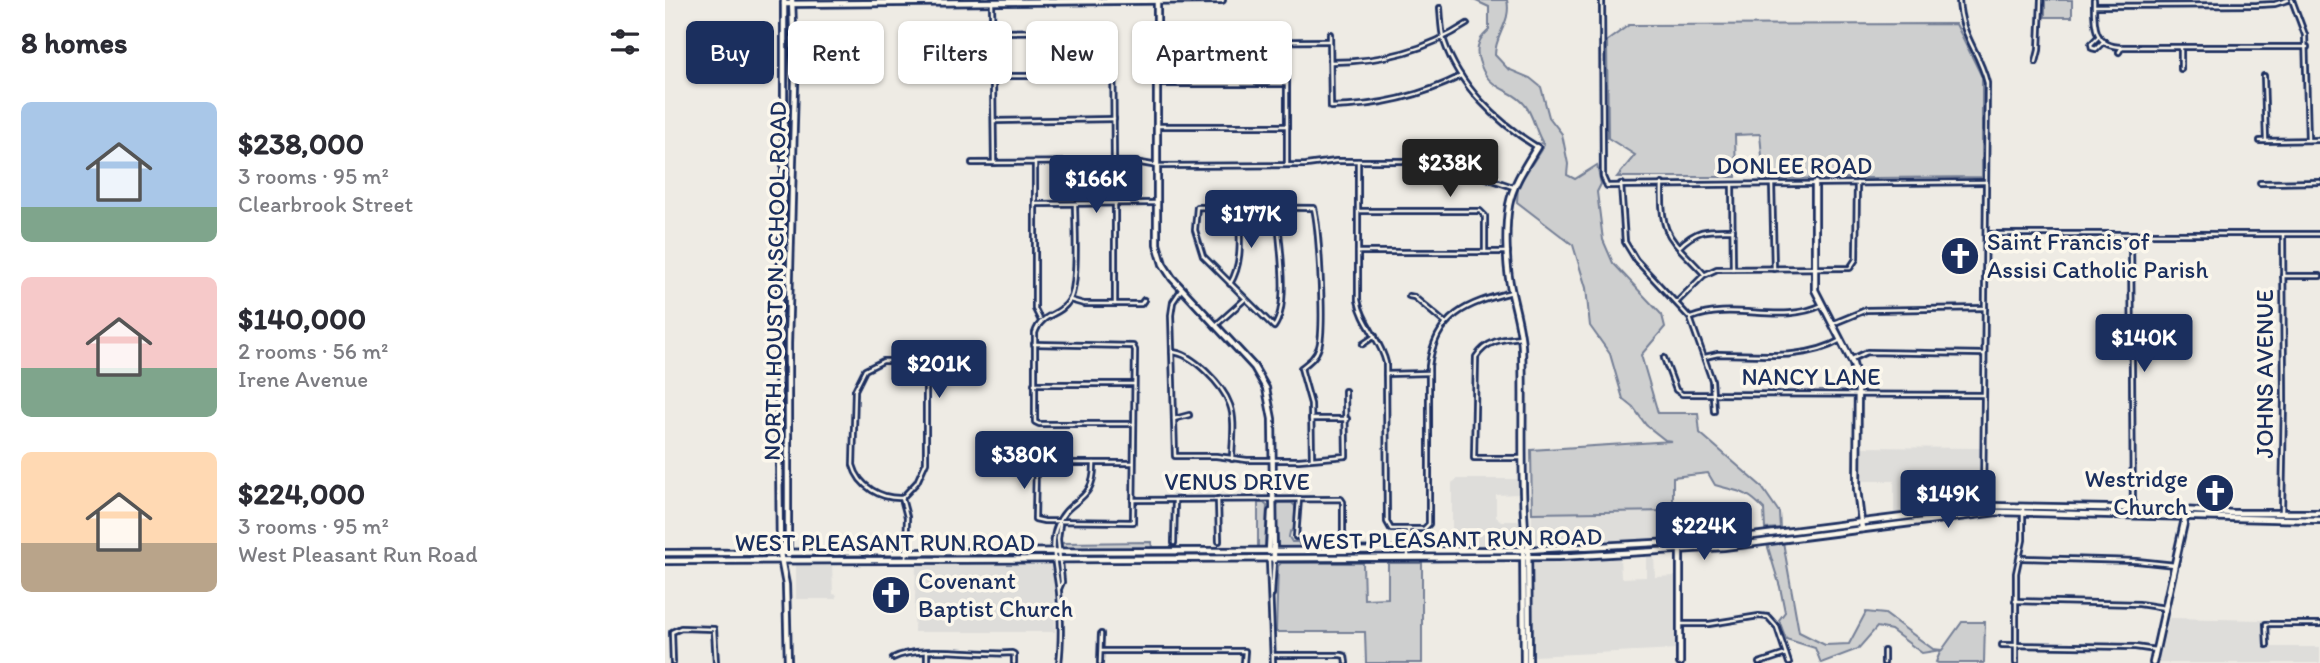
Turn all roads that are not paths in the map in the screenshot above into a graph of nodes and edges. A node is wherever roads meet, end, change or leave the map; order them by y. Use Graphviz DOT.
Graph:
graph roads {
  1 [pos="1222,0"];
  2 [pos="1602,0"];
  3 [pos="1959,0"];
  4 [pos="2041,0"];
  5 [pos="2094,0"];
  6 [pos="2290,0"];
  7 [pos="854,1"];
  8 [pos="1036,1"];
  9 [pos="1157,1"];
  10 [pos="784,2"];
  11 [pos="792,2"];
  12 [pos="992,2"];
  13 [pos="2094,6"];
  14 [pos="1440,8"];
  15 [pos="992,21"];
  16 [pos="1157,21"];
  17 [pos="1467,24"];
  18 [pos="1330,34"];
  19 [pos="2099,36"];
  20 [pos="1442,37"];
  21 [pos="1292,41"];
  22 [pos="1330,41"];
  23 [pos="2104,41"];
  24 [pos="2122,47"];
  25 [pos="2307,47"];
  26 [pos="2181,48"];
  27 [pos="2119,52"];
  28 [pos="1329,62"];
  29 [pos="2036,62"];
  30 [pos="2181,69"];
  31 [pos="2264,75"];
  32 [pos="1461,76"];
  33 [pos="993,84"];
  34 [pos="1113,84"];
  35 [pos="1157,84"];
  36 [pos="1287,84"];
  37 [pos="785,99"];
  38 [pos="795,99"];
  39 [pos="1114,119"];
  40 [pos="993,121"];
  41 [pos="1158,126"];
  42 [pos="1287,126"];
  43 [pos="2308,140"];
  44 [pos="2320,140"];
  45 [pos="2260,141"];
  46 [pos="2266,141"];
  47 [pos="1537,147"];
  48 [pos="1358,161"];
  49 [pos="1114,162"];
  50 [pos="972,163"];
  51 [pos="994,163"];
  52 [pos="1035,163"];
  53 [pos="1287,165"];
  54 [pos="1158,166"];
  55 [pos="1986,181"];
  56 [pos="2320,182"];
  57 [pos="1772,183"];
  58 [pos="1815,183"];
  59 [pos="1857,183"];
  60 [pos="2260,183"];
  61 [pos="1621,184"];
  62 [pos="1662,184"];
  63 [pos="1732,184"];
  64 [pos="1515,188"];
  65 [pos="783,201"];
  66 [pos="793,201"];
  67 [pos="1158,203"];
  68 [pos="1035,204"];
  69 [pos="1075,204"];
  70 [pos="1115,204"];
  71 [pos="1239,207"];
  72 [pos="1277,208"];
  73 [pos="1358,211"];
  74 [pos="1733,230"];
  75 [pos="1986,234"];
  76 [pos="2320,234"];
  77 [pos="2131,235"];
  78 [pos="2283,235"];
  79 [pos="1679,247"];
  80 [pos="1358,251"];
  81 [pos="1485,252"];
  82 [pos="1508,252"];
  83 [pos="1774,268"];
  84 [pos="1816,268"];
  85 [pos="1733,269"];
  86 [pos="1704,275"];
  87 [pos="2283,276"];
  88 [pos="2320,276"];
  89 [pos="1230,284"];
  90 [pos="1181,290"];
  91 [pos="1512,292"];
  92 [pos="1409,296"];
  93 [pos="1245,299"];
  94 [pos="1070,300"];
  95 [pos="1144,300"];
  96 [pos="1677,302"];
  97 [pos="1115,304"];
  98 [pos="1822,305"];
  99 [pos="1986,308"];
  100 [pos="779,312"];
  101 [pos="789,313"];
  102 [pos="1690,318"];
  103 [pos="1041,320"];
  104 [pos="1445,323"];
  105 [pos="1832,324"];
  106 [pos="1215,326"];
  107 [pos="1375,336"];
  108 [pos="1521,337"];
  109 [pos="1841,340"];
  110 [pos="1034,344"];
  111 [pos="1363,344"];
  112 [pos="1171,352"];
  113 [pos="1984,354"];
  114 [pos="1664,358"];
  115 [pos="1705,358"];
  116 [pos="1851,359"];
  117 [pos="1429,373"];
  118 [pos="1386,374"];
  119 [pos="1034,384"];
  120 [pos="1134,384"];
  121 [pos="1345,391"];
  122 [pos="1713,395"];
  123 [pos="1983,395"];
  124 [pos="1858,396"];
  125 [pos="1714,411"];
  126 [pos="780,414"];
  127 [pos="788,414"];
  128 [pos="1189,415"];
  129 [pos="1174,419"];
  130 [pos="1311,419"];
  131 [pos="1346,419"];
  132 [pos="1134,424"];
  133 [pos="1312,458"];
  134 [pos="1522,458"];
  135 [pos="1232,459"];
  136 [pos="1272,460"];
  137 [pos="1016,463"];
  138 [pos="1036,463"];
  139 [pos="1094,463"];
  140 [pos="1133,463"];
  141 [pos="902,498"];
  142 [pos="1218,499"];
  143 [pos="1272,499"];
  144 [pos="1299,499"];
  145 [pos="1133,500"];
  146 [pos="1175,500"];
  147 [pos="1983,506"];
  148 [pos="2023,506"];
  149 [pos="2133,511"];
  150 [pos="1924,513"];
  151 [pos="1984,513"];
  152 [pos="2023,513"];
  153 [pos="2186,513"];
  154 [pos="2233,513"];
  155 [pos="2300,513"];
  156 [pos="2320,513"];
  157 [pos="2282,514"];
  158 [pos="1925,520"];
  159 [pos="2232,520"];
  160 [pos="2282,520"];
  161 [pos="2299,520"];
  162 [pos="2320,520"];
  163 [pos="1059,521"];
  164 [pos="1861,521"];
  165 [pos="1408,529"];
  166 [pos="1804,529"];
  167 [pos="1862,529"];
  168 [pos="1805,536"];
  169 [pos="1296,537"];
  170 [pos="1219,541"];
  171 [pos="1341,541"];
  172 [pos="1174,542"];
  173 [pos="1679,543"];
  174 [pos="1587,547"];
  175 [pos="1408,550"];
  176 [pos="1526,550"];
  177 [pos="1680,550"];
  178 [pos="1367,551"];
  179 [pos="1469,551"];
  180 [pos="1213,552"];
  181 [pos="1272,552"];
  182 [pos="665,553"];
  183 [pos="780,553"];
  184 [pos="789,553"];
  185 [pos="906,553"];
  186 [pos="1057,553"];
  187 [pos="1588,556"];
  188 [pos="1526,558"];
  189 [pos="2019,558"];
  190 [pos="1367,559"];
  191 [pos="1408,559"];
  192 [pos="1468,559"];
  193 [pos="1058,560"];
  194 [pos="1213,560"];
  195 [pos="1272,560"];
  196 [pos="665,561"];
  197 [pos="906,561"];
  198 [pos="783,562"];
  199 [pos="2175,565"];
  200 [pos="2015,601"];
  201 [pos="2165,608"];
  202 [pos="1527,618"];
  203 [pos="1680,624"];
  204 [pos="2320,624"];
  205 [pos="1101,634"];
  206 [pos="2002,645"];
  207 [pos="2016,645"];
  208 [pos="2267,645"];
  209 [pos="2156,650"];
  210 [pos="1101,651"];
  211 [pos="1884,651"];
  212 [pos="927,653"];
  213 [pos="1786,654"];
  214 [pos="1273,655"];
  215 [pos="893,658"];
  216 [pos="1346,661"];
  217 [pos="673,663"];
  218 [pos="716,663"];
  219 [pos="788,663"];
  220 [pos="927,663"];
  221 [pos="1014,663"];
  222 [pos="1059,663"];
  223 [pos="1100,663"];
  224 [pos="1244,663"];
  225 [pos="1273,663"];
  226 [pos="1524,663"];
  227 [pos="1529,663"];
  228 [pos="1680,663"];
  229 [pos="1759,663"];
  230 [pos="1789,663"];
  231 [pos="1884,663"];
  232 [pos="2016,663"];
  233 [pos="2153,663"];
  1 -- 9 [label="main road"];
  2 -- 61 [label="street, DONLEE ROAD"];
  3 -- 55 [label="street"];
  4 -- 29 [label="street"];
  5 -- 13 [label="street"];
  6 -- 13 [label="street"];
  6 -- 25 [label="street"];
  7 -- 11 [label="main road"];
  7 -- 12 [label="main road"];
  8 -- 9 [label="main road"];
  8 -- 12 [label="main road"];
  9 -- 16 [label="main road"];
  10 -- 11 [label="main road"];
  10 -- 37 [label="main road, NORTH HOUSTON SCHOOL ROAD"];
  11 -- 38 [label="main road, NORTH HOUSTON SCHOOL ROAD"];
  12 -- 15 [label="street"];
  13 -- 19 [label="street"];
  14 -- 20 [label="street"];
  17 -- 20 [label="street"];
  18 -- 22 [label="street"];
  19 -- 23 [label="street"];
  19 -- 23 [label="street"];
  20 -- 28 [label="street"];
  20 -- 32 [label="street"];
  21 -- 22 [label="street"];
  22 -- 28 [label="street"];
  23 -- 24 [label="street"];
  24 -- 26 [label="street"];
  24 -- 27 [label="street"];
  25 -- 26 [label="street"];
  25 -- 43 [label="street"];
  26 -- 30 [label="street"];
  28 -- 32 [label="street"];
  31 -- 46 [label="street"];
  32 -- 47 [label="street"];
  33 -- 40 [label="street"];
  34 -- 39 [label="street"];
  35 -- 41 [label="main road"];
  36 -- 42 [label="street"];
  37 -- 38 [label="main road"];
  37 -- 65 [label="main road, NORTH HOUSTON SCHOOL ROAD"];
  38 -- 66 [label="main road, NORTH HOUSTON SCHOOL ROAD"];
  39 -- 40 [label="street"];
  39 -- 49 [label="street"];
  40 -- 51 [label="street"];
  41 -- 42 [label="street"];
  41 -- 54 [label="main road"];
  42 -- 53 [label="street"];
  43 -- 44 [label="street"];
  43 -- 46 [label="street"];
  45 -- 46 [label="street"];
  47 -- 64 [label="main road"];
  48 -- 53 [label="street"];
  48 -- 64 [label="street"];
  48 -- 73 [label="street"];
  49 -- 52 [label="street"];
  49 -- 54 [label="street"];
  50 -- 51 [label="street"];
  51 -- 52 [label="street"];
  52 -- 68 [label="street"];
  53 -- 54 [label="street"];
  54 -- 67 [label="main road"];
  55 -- 59 [label="street, DONLEE ROAD"];
  55 -- 75 [label="street"];
  56 -- 60 [label="street"];
  57 -- 58 [label="street, DONLEE ROAD"];
  57 -- 63 [label="street, DONLEE ROAD"];
  57 -- 83 [label="street"];
  58 -- 59 [label="street, DONLEE ROAD"];
  58 -- 84 [label="main road"];
  59 -- 84 [label="street"];
  61 -- 62 [label="street, DONLEE ROAD"];
  61 -- 96 [label="street"];
  62 -- 63 [label="street, DONLEE ROAD"];
  62 -- 79 [label="street"];
  63 -- 74 [label="street"];
  64 -- 82 [label="main road"];
  65 -- 66 [label="main road"];
  65 -- 100 [label="main road, NORTH HOUSTON SCHOOL ROAD"];
  66 -- 101 [label="main road, NORTH HOUSTON SCHOOL ROAD"];
  67 -- 70 [label="street"];
  67 -- 90 [label="main road"];
  68 -- 69 [label="street"];
  68 -- 103 [label="street"];
  69 -- 70 [label="street"];
  69 -- 94 [label="street"];
  70 -- 97 [label="street"];
  71 -- 72 [label="street"];
  71 -- 89 [label="street"];
  71 -- 89 [label="street"];
  72 -- 93 [label="street"];
  72 -- 130 [label="street"];
  73 -- 80 [label="street"];
  73 -- 81 [label="street"];
  74 -- 79 [label="street"];
  74 -- 85 [label="street"];
  75 -- 77 [label="street"];
  75 -- 99 [label="street"];
  76 -- 78 [label="street"];
  77 -- 78 [label="street"];
  77 -- 149 [label="street"];
  78 -- 87 [label="street, JOHNS AVENUE"];
  79 -- 86 [label="street"];
  80 -- 81 [label="street"];
  80 -- 107 [label="street"];
  81 -- 82 [label="street"];
  82 -- 91 [label="main road"];
  83 -- 84 [label="street"];
  83 -- 85 [label="street"];
  84 -- 98 [label="main road"];
  85 -- 86 [label="street"];
  86 -- 96 [label="street"];
  87 -- 88 [label="street"];
  87 -- 157 [label="street, JOHNS AVENUE"];
  89 -- 93 [label="street"];
  90 -- 106 [label="main road"];
  90 -- 112 [label="street"];
  91 -- 104 [label="street"];
  91 -- 108 [label="main road"];
  92 -- 104 [label="street"];
  93 -- 106 [label="street"];
  94 -- 97 [label="street"];
  94 -- 103 [label="street"];
  95 -- 97 [label="street"];
  96 -- 102 [label="street"];
  98 -- 102 [label="street"];
  98 -- 105 [label="main road"];
  99 -- 105 [label="street"];
  99 -- 113 [label="street"];
  100 -- 101 [label="main road"];
  100 -- 126 [label="main road, NORTH HOUSTON SCHOOL ROAD"];
  101 -- 127 [label="main road, NORTH HOUSTON SCHOOL ROAD"];
  102 -- 115 [label="street"];
  103 -- 110 [label="street"];
  104 -- 117 [label="street"];
  105 -- 109 [label="main road"];
  106 -- 136 [label="main road"];
  107 -- 111 [label="street"];
  107 -- 118 [label="street"];
  108 -- 134 [label="main road"];
  108 -- 134 [label="street"];
  109 -- 115 [label="street"];
  109 -- 116 [label="main road"];
  110 -- 119 [label="street"];
  110 -- 120 [label="street"];
  112 -- 129 [label="street"];
  112 -- 135 [label="street"];
  113 -- 116 [label="street"];
  113 -- 123 [label="street"];
  114 -- 122 [label="street, NANCY LANE"];
  115 -- 122 [label="street"];
  116 -- 124 [label="main road"];
  117 -- 118 [label="street"];
  117 -- 165 [label="street"];
  118 -- 165 [label="street"];
  119 -- 120 [label="street"];
  119 -- 132 [label="street"];
  120 -- 132 [label="street"];
  121 -- 131 [label="street"];
  122 -- 124 [label="street, NANCY LANE"];
  122 -- 125 [label="street"];
  123 -- 124 [label="street, NANCY LANE"];
  123 -- 147 [label="street"];
  124 -- 164 [label="main road"];
  126 -- 127 [label="main road"];
  126 -- 183 [label="main road, NORTH HOUSTON SCHOOL ROAD"];
  127 -- 184 [label="main road, NORTH HOUSTON SCHOOL ROAD"];
  128 -- 129 [label="street"];
  129 -- 135 [label="street"];
  130 -- 131 [label="street"];
  130 -- 133 [label="street"];
  131 -- 133 [label="street"];
  132 -- 140 [label="street"];
  133 -- 136 [label="street"];
  134 -- 176 [label="main road"];
  135 -- 136 [label="street"];
  136 -- 143 [label="main road"];
  137 -- 138 [label="street"];
  138 -- 139 [label="street"];
  138 -- 163 [label="street"];
  139 -- 140 [label="street"];
  139 -- 163 [label="street"];
  140 -- 145 [label="street"];
  141 -- 141 [label="street"];
  141 -- 185 [label="street"];
  142 -- 143 [label="street, VENUS DRIVE"];
  142 -- 146 [label="street, VENUS DRIVE"];
  142 -- 170 [label="street"];
  143 -- 144 [label="street, VENUS DRIVE"];
  143 -- 181 [label="main road"];
  144 -- 169 [label="street"];
  144 -- 171 [label="street, VENUS DRIVE"];
  145 -- 146 [label="street, VENUS DRIVE"];
  145 -- 163 [label="street"];
  146 -- 172 [label="street"];
  147 -- 148 [label="main road, WEST PLEASANT RUN ROAD"];
  147 -- 150 [label="main road, WEST PLEASANT RUN ROAD"];
  147 -- 151 [label="main road"];
  148 -- 149 [label="main road, WEST PLEASANT RUN ROAD"];
  148 -- 152 [label="street"];
  149 -- 152 [label="main road, WEST PLEASANT RUN ROAD"];
  149 -- 153 [label="main road, WEST PLEASANT RUN ROAD"];
  150 -- 158 [label="main road"];
  150 -- 164 [label="main road, WEST PLEASANT RUN ROAD"];
  151 -- 152 [label="main road, WEST PLEASANT RUN ROAD"];
  151 -- 158 [label="main road, WEST PLEASANT RUN ROAD"];
  152 -- 189 [label="street"];
  153 -- 154 [label="main road, WEST PLEASANT RUN ROAD"];
  153 -- 159 [label="main road, WEST PLEASANT RUN ROAD"];
  153 -- 199 [label="main road"];
  154 -- 157 [label="main road, WEST PLEASANT RUN ROAD"];
  154 -- 159 [label="main road"];
  155 -- 156 [label="main road, WEST PLEASANT RUN ROAD"];
  155 -- 157 [label="main road, WEST PLEASANT RUN ROAD"];
  155 -- 161 [label="main road"];
  157 -- 160 [label="street, JOHNS AVENUE"];
  158 -- 167 [label="main road, WEST PLEASANT RUN ROAD"];
  159 -- 160 [label="main road, WEST PLEASANT RUN ROAD"];
  160 -- 161 [label="main road, WEST PLEASANT RUN ROAD"];
  161 -- 162 [label="main road, WEST PLEASANT RUN ROAD"];
  163 -- 186 [label="street"];
  164 -- 166 [label="main road, WEST PLEASANT RUN ROAD"];
  164 -- 167 [label="main road"];
  165 -- 175 [label="street"];
  166 -- 168 [label="main road"];
  166 -- 173 [label="main road, WEST PLEASANT RUN ROAD"];
  167 -- 168 [label="main road, WEST PLEASANT RUN ROAD"];
  168 -- 177 [label="main road, WEST PLEASANT RUN ROAD"];
  173 -- 174 [label="main road, WEST PLEASANT RUN ROAD"];
  173 -- 177 [label="main road"];
  174 -- 176 [label="main road, WEST PLEASANT RUN ROAD"];
  174 -- 187 [label="main road"];
  175 -- 178 [label="main road, WEST PLEASANT RUN ROAD"];
  175 -- 179 [label="main road, WEST PLEASANT RUN ROAD"];
  175 -- 191 [label="street"];
  176 -- 179 [label="main road, WEST PLEASANT RUN ROAD"];
  176 -- 188 [label="main road"];
  177 -- 187 [label="main road, WEST PLEASANT RUN ROAD"];
  177 -- 203 [label="main road"];
  178 -- 181 [label="main road, WEST PLEASANT RUN ROAD"];
  178 -- 190 [label="main road"];
  179 -- 192 [label="main road"];
  180 -- 181 [label="main road, WEST PLEASANT RUN ROAD"];
  180 -- 186 [label="main road, WEST PLEASANT RUN ROAD"];
  180 -- 194 [label="main road"];
  181 -- 195 [label="main road"];
  182 -- 183 [label="main road, WEST PLEASANT RUN ROAD"];
  183 -- 184 [label="main road, WEST PLEASANT RUN ROAD"];
  183 -- 198 [label="main road, NORTH HOUSTON SCHOOL ROAD"];
  184 -- 185 [label="main road, WEST PLEASANT RUN ROAD"];
  184 -- 198 [label="main road"];
  185 -- 186 [label="main road, WEST PLEASANT RUN ROAD"];
  185 -- 197 [label="street"];
  186 -- 193 [label="street"];
  187 -- 188 [label="main road, WEST PLEASANT RUN ROAD"];
  188 -- 192 [label="main road, WEST PLEASANT RUN ROAD"];
  188 -- 202 [label="main road"];
  189 -- 199 [label="street"];
  189 -- 200 [label="street"];
  190 -- 191 [label="main road, WEST PLEASANT RUN ROAD"];
  190 -- 195 [label="main road, WEST PLEASANT RUN ROAD"];
  191 -- 192 [label="main road, WEST PLEASANT RUN ROAD"];
  193 -- 194 [label="main road, WEST PLEASANT RUN ROAD"];
  193 -- 197 [label="main road, WEST PLEASANT RUN ROAD"];
  193 -- 222 [label="street"];
  194 -- 195 [label="main road, WEST PLEASANT RUN ROAD"];
  195 -- 214 [label="street"];
  196 -- 198 [label="main road, WEST PLEASANT RUN ROAD"];
  197 -- 198 [label="main road, WEST PLEASANT RUN ROAD"];
  198 -- 219 [label="main road, NORTH HOUSTON SCHOOL ROAD"];
  199 -- 201 [label="main road"];
  200 -- 201 [label="street"];
  200 -- 207 [label="street"];
  201 -- 209 [label="main road"];
  202 -- 226 [label="main road"];
  202 -- 227 [label="main road"];
  203 -- 213 [label="street"];
  203 -- 228 [label="main road"];
  204 -- 208 [label="street"];
  205 -- 210 [label="street"];
  206 -- 207 [label="street"];
  207 -- 209 [label="street"];
  207 -- 232 [label="street"];
  209 -- 233 [label="main road"];
  210 -- 223 [label="street"];
  210 -- 224 [label="street"];
  211 -- 231 [label="street"];
  212 -- 215 [label="street"];
  212 -- 220 [label="street"];
  212 -- 221 [label="street"];
  213 -- 229 [label="street"];
  213 -- 230 [label="street"];
  214 -- 216 [label="street"];
  214 -- 225 [label="street"];
  217 -- 218 [label="street"];
}
